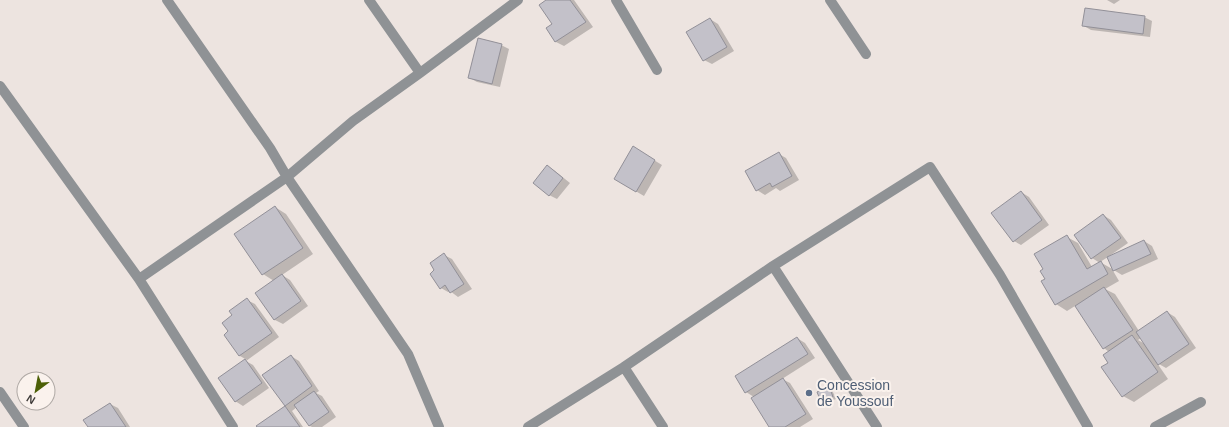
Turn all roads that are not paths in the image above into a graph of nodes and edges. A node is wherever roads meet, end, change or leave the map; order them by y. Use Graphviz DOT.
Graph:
graph roads {
  1 [pos="167,0"];
  2 [pos="369,0"];
  3 [pos="518,0"];
  4 [pos="616,0"];
  5 [pos="830,0"];
  6 [pos="866,54"];
  7 [pos="657,70"];
  8 [pos="420,73"];
  9 [pos="0,86"];
  10 [pos="287,177"];
  11 [pos="773,266"];
  12 [pos="139,279"];
  13 [pos="624,367"];
  14 [pos="0,392"];
  15 [pos="1201,402"];
  16 [pos="24,427"];
  17 [pos="233,427"];
  18 [pos="438,427"];
  19 [pos="528,427"];
  20 [pos="663,427"];
  21 [pos="877,427"];
  22 [pos="1088,427"];
  23 [pos="1155,427"];
  1 -- 10 [label="street"];
  2 -- 8 [label="street"];
  3 -- 8 [label="street"];
  4 -- 7 [label="street"];
  5 -- 6 [label="street"];
  8 -- 10 [label="street"];
  9 -- 12 [label="street"];
  10 -- 12 [label="street"];
  10 -- 18 [label="street"];
  11 -- 13 [label="street"];
  11 -- 21 [label="street"];
  11 -- 22 [label="street"];
  12 -- 17 [label="street"];
  13 -- 19 [label="street"];
  13 -- 20 [label="street"];
  14 -- 16 [label="street"];
  15 -- 23 [label="street"];
}
